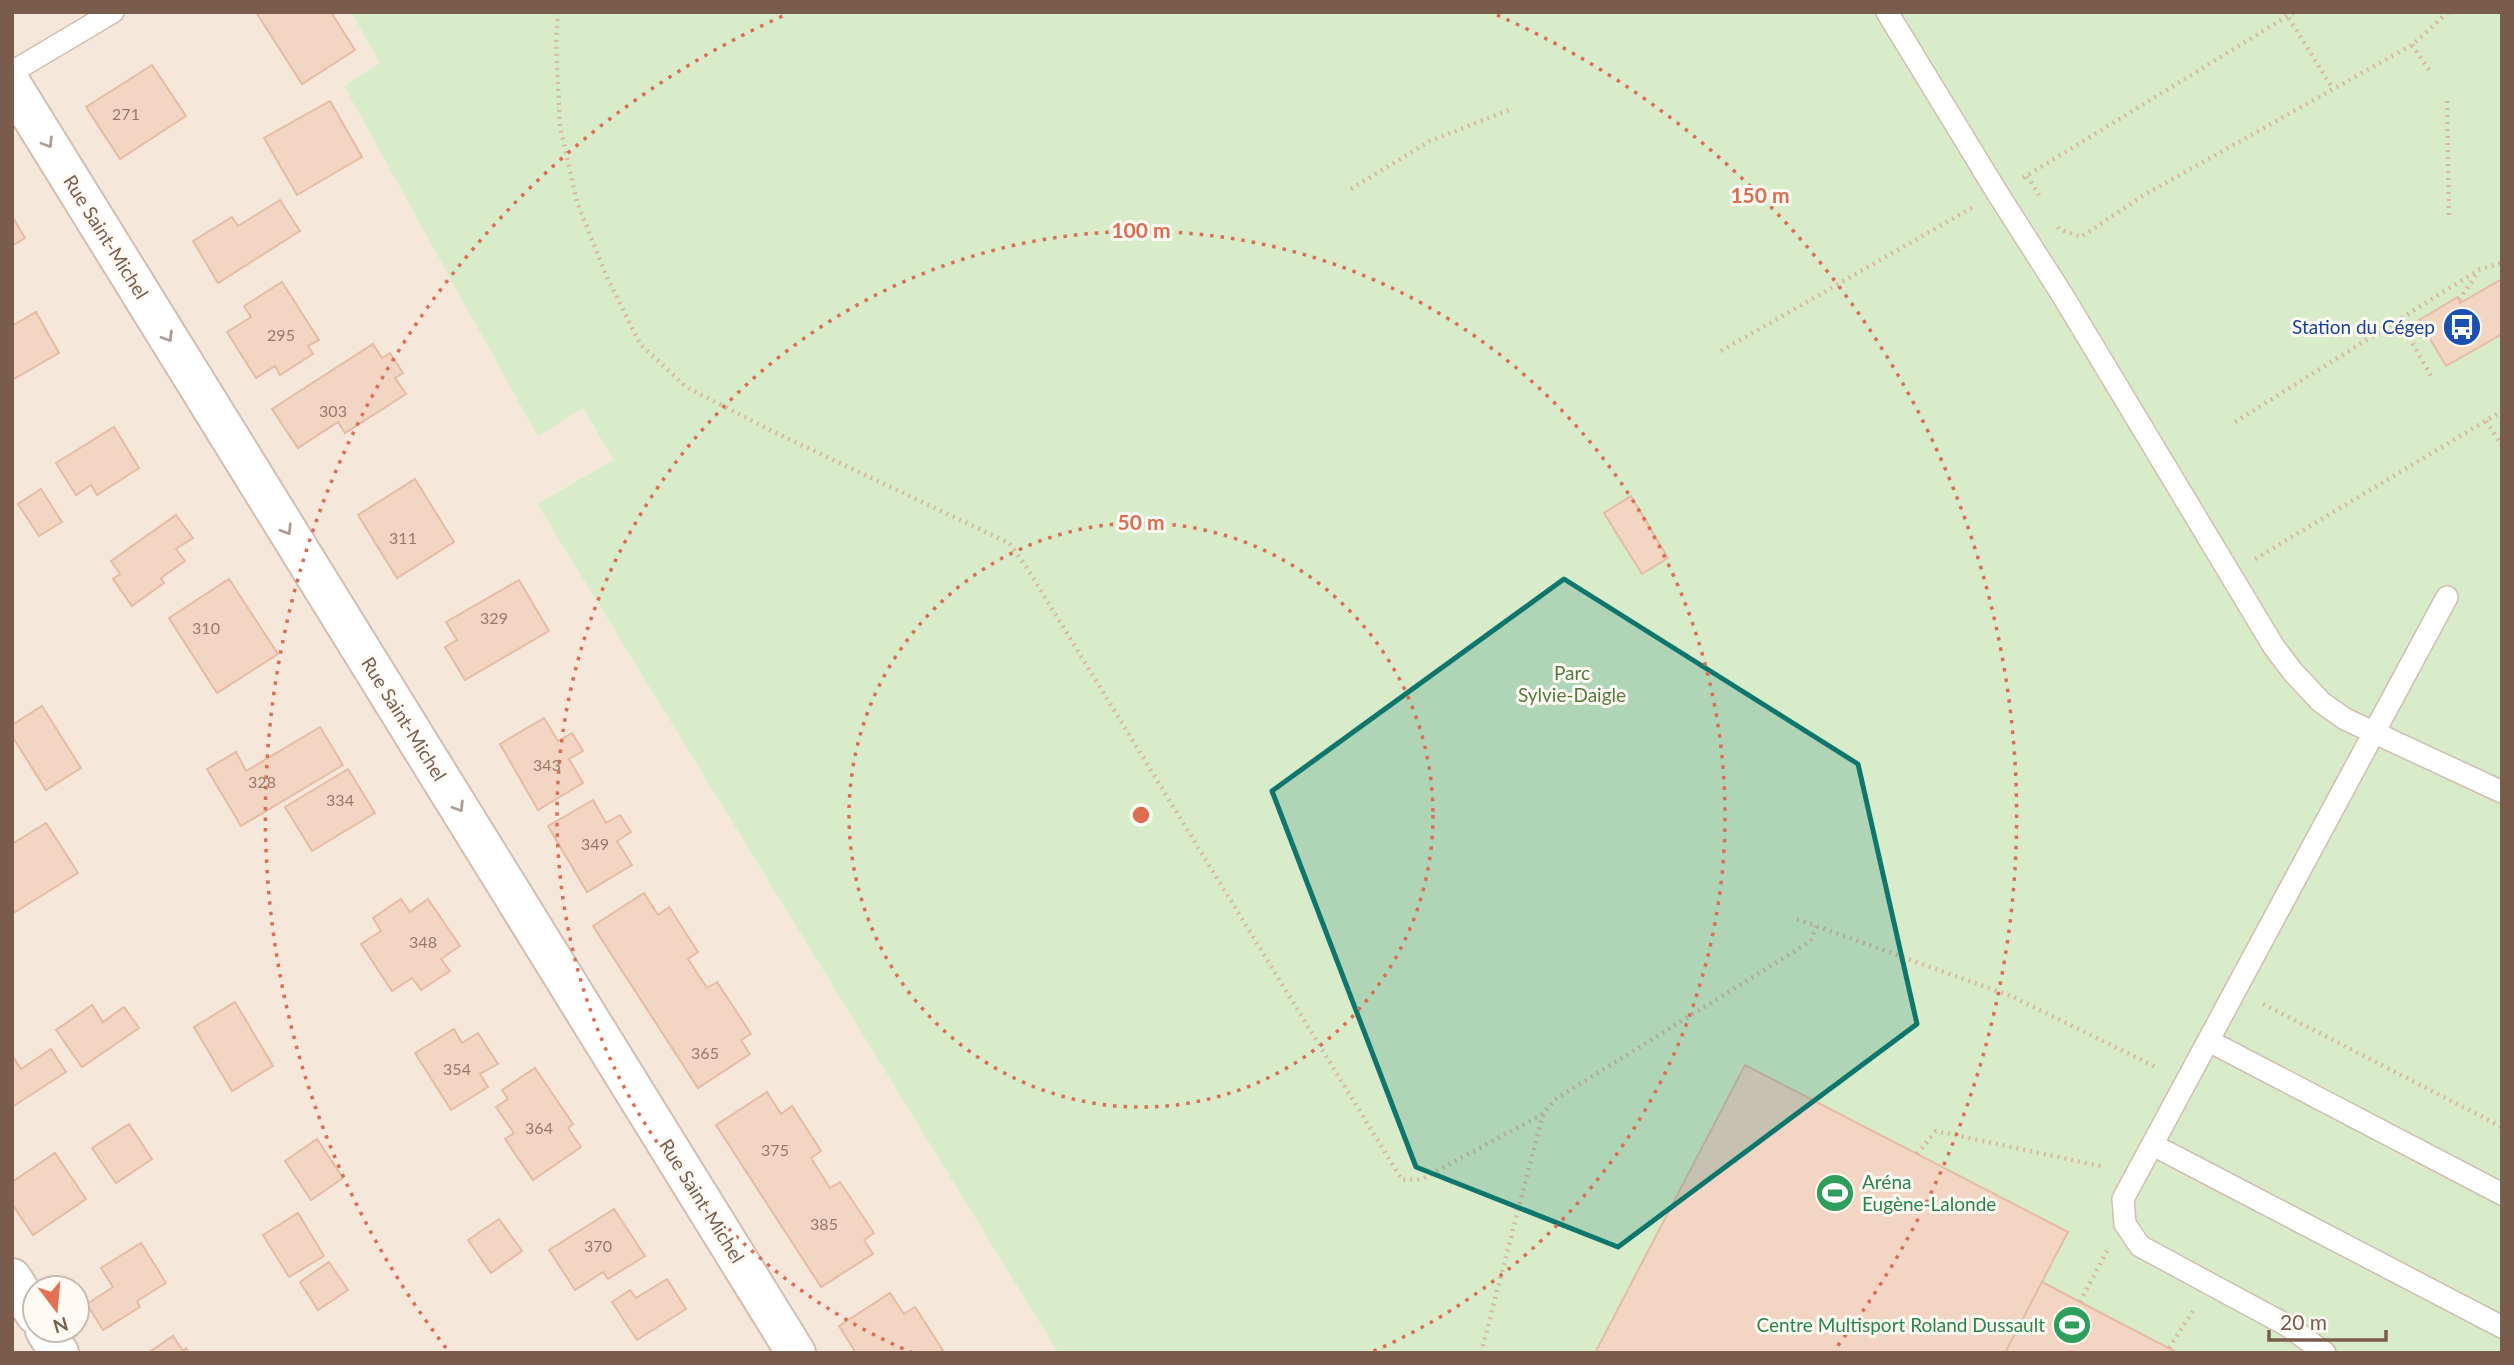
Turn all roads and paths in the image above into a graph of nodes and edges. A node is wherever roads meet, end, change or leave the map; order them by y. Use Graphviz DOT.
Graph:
graph roads {
  1 [pos="113,12"];
  2 [pos="558,12"];
  3 [pos="1887,12"];
  4 [pos="2294,12"];
  5 [pos="2448,12"];
  6 [pos="2286,14"];
  7 [pos="2412,45"];
  8 [pos="12,72"];
  9 [pos="2432,74"];
  10 [pos="12,85"];
  11 [pos="2333,89"];
  12 [pos="2447,101"];
  13 [pos="1509,110"];
  14 [pos="2027,176"];
  15 [pos="1351,189"];
  16 [pos="1997,194"];
  17 [pos="2040,197"];
  18 [pos="2449,217"];
  19 [pos="2053,219"];
  20 [pos="2502,263"];
  21 [pos="2480,268"];
  22 [pos="2459,300"];
  23 [pos="2399,319"];
  24 [pos="1721,351"];
  25 [pos="2431,376"];
  26 [pos="2502,411"];
  27 [pos="2486,421"];
  28 [pos="2235,422"];
  29 [pos="2502,446"];
  30 [pos="2230,574"];
  31 [pos="2447,597"];
  32 [pos="2374,732"];
  33 [pos="2502,792"];
  34 [pos="1797,919"];
  35 [pos="1816,926"];
  36 [pos="2236,990"];
  37 [pos="2209,1041"];
  38 [pos="2186,1082"];
  39 [pos="1543,1114"];
  40 [pos="2502,1127"];
  41 [pos="2153,1145"];
  42 [pos="1917,1154"];
  43 [pos="2137,1174"];
  44 [pos="2502,1194"];
  45 [pos="2130,1231"];
  46 [pos="2211,1284"];
  47 [pos="2080,1302"];
  48 [pos="2502,1327"];
  49 [pos="2169,1348"];
  50 [pos="796,1353"];
  51 [pos="1481,1353"];
  52 [pos="2325,1353"];
  1 -- 8 [label="lane"];
  2 -- 39 [label="path"];
  3 -- 16 [label="lane"];
  4 -- 6 [label="path"];
  5 -- 7 [label="path"];
  6 -- 11 [label="path"];
  6 -- 14 [label="path"];
  7 -- 9 [label="path"];
  7 -- 11 [label="path"];
  10 -- 50 [label="street, Rue Saint-Michel, one-way"];
  11 -- 19 [label="path"];
  12 -- 18 [label="path"];
  13 -- 15 [label="path"];
  14 -- 16 [label="path"];
  14 -- 17 [label="path"];
  16 -- 24 [label="path"];
  16 -- 30 [label="lane"];
  20 -- 21 [label="path"];
  21 -- 22 [label="path"];
  21 -- 23 [label="path"];
  23 -- 25 [label="path"];
  23 -- 28 [label="path"];
  26 -- 27 [label="path"];
  27 -- 29 [label="path"];
  27 -- 30 [label="path"];
  30 -- 32 [label="lane"];
  31 -- 32 [label="lane"];
  32 -- 33 [label="lane"];
  32 -- 36 [label="lane"];
  34 -- 35 [label="path"];
  35 -- 38 [label="path"];
  35 -- 39 [label="path"];
  36 -- 37 [label="lane"];
  36 -- 40 [label="path"];
  37 -- 38 [label="lane"];
  37 -- 44 [label="lane"];
  38 -- 41 [label="lane"];
  39 -- 51 [label="path"];
  41 -- 43 [label="lane"];
  41 -- 48 [label="lane"];
  42 -- 43 [label="path"];
  43 -- 45 [label="lane"];
  45 -- 46 [label="lane"];
  45 -- 47 [label="path"];
  46 -- 49 [label="path"];
  46 -- 52 [label="lane"];
}
